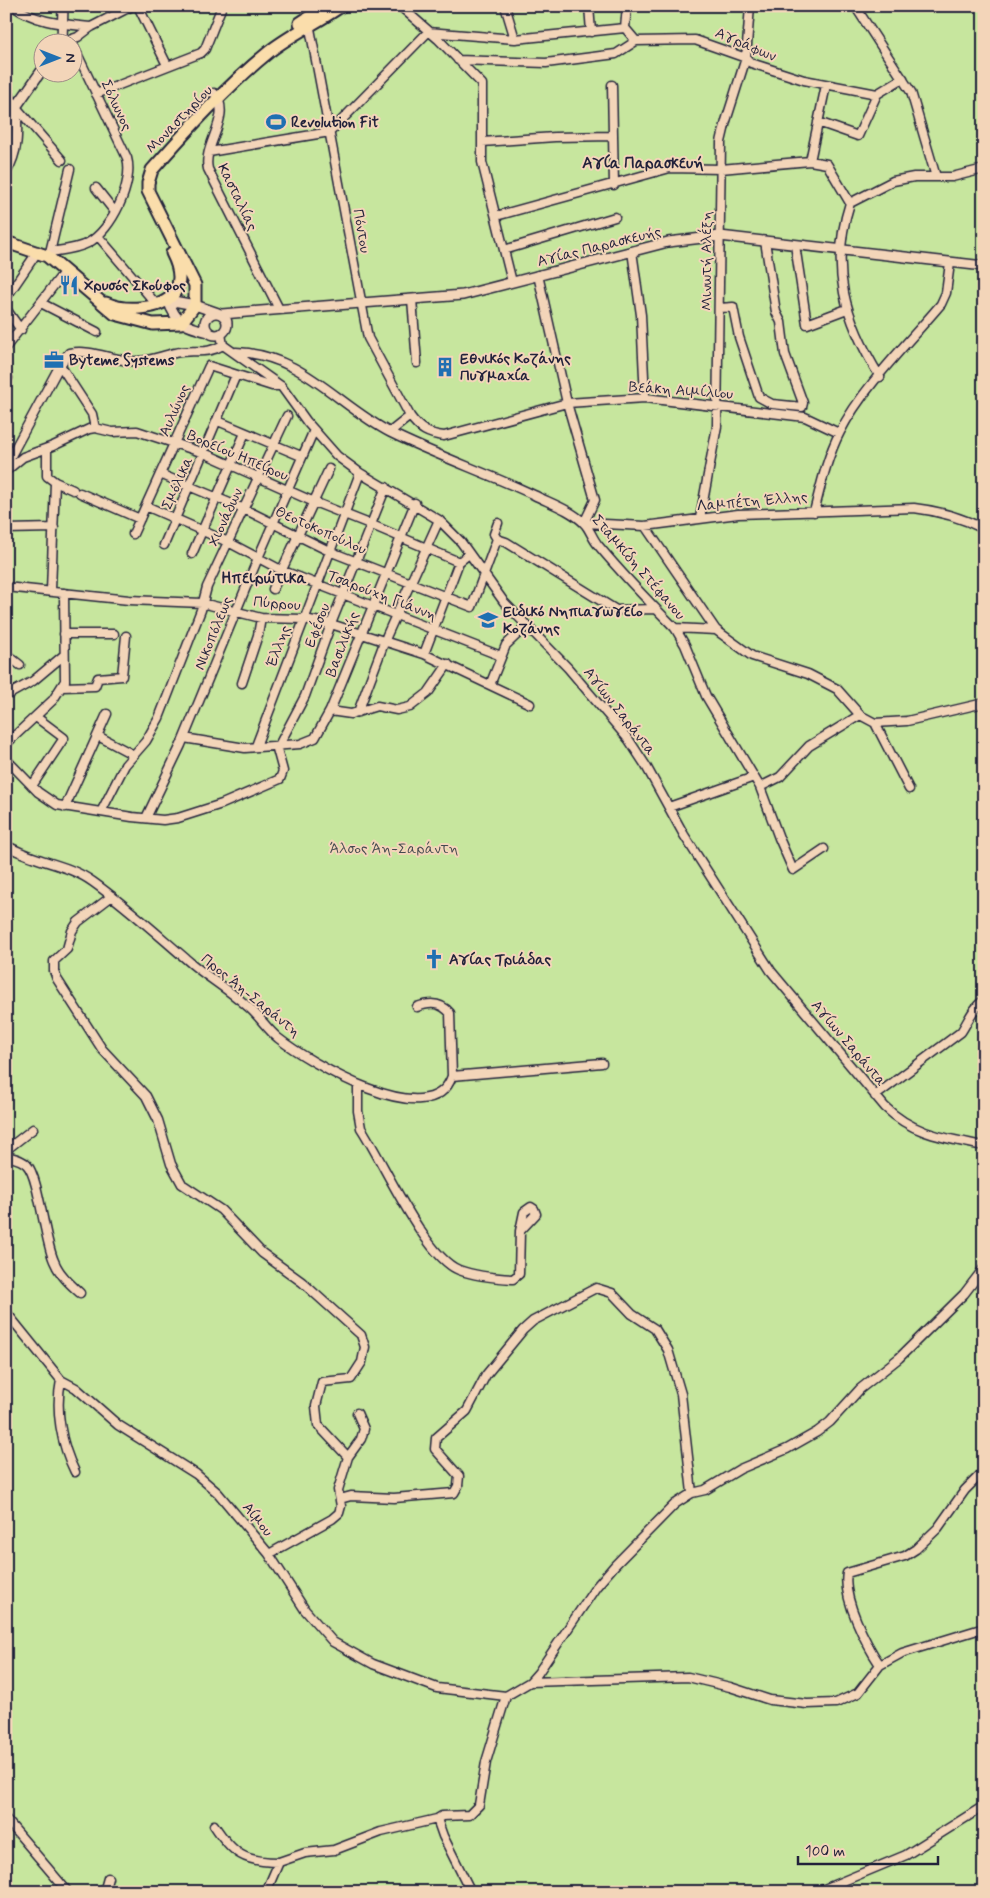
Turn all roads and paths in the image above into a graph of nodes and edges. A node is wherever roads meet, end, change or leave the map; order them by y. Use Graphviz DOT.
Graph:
graph roads {
  1 [pos="13,6"];
  2 [pos="63,6"];
  3 [pos="132,6"];
  4 [pos="138,6"];
  5 [pos="222,6"];
  6 [pos="326,6"];
  7 [pos="341,6"];
  8 [pos="505,6"];
  9 [pos="589,6"];
  10 [pos="626,6"];
  11 [pos="750,6"];
  12 [pos="403,7"];
  13 [pos="853,7"];
  14 [pos="308,22"];
  15 [pos="63,25"];
  16 [pos="91,27"];
  17 [pos="625,28"];
  18 [pos="65,32"];
  19 [pos="428,32"];
  20 [pos="591,32"];
  21 [pos="82,33"];
  22 [pos="515,39"];
  23 [pos="636,41"];
  24 [pos="746,58"];
  25 [pos="458,60"];
  26 [pos="166,65"];
  27 [pos="82,68"];
  28 [pos="902,78"];
  29 [pos="34,82"];
  30 [pos="826,85"];
  31 [pos="612,86"];
  32 [pos="6,91"];
  33 [pos="96,94"];
  34 [pos="878,94"];
  35 [pos="217,96"];
  36 [pos="16,107"];
  37 [pos="818,122"];
  38 [pos="330,132"];
  39 [pos="613,136"];
  40 [pos="482,142"];
  41 [pos="209,152"];
  42 [pos="62,160"];
  43 [pos="810,161"];
  44 [pos="70,169"];
  45 [pos="721,169"];
  46 [pos="984,169"];
  47 [pos="6,172"];
  48 [pos="936,177"];
  49 [pos="614,185"];
  50 [pos="96,188"];
  51 [pos="850,203"];
  52 [pos="114,212"];
  53 [pos="496,216"];
  54 [pos="615,217"];
  55 [pos="98,236"];
  56 [pos="720,236"];
  57 [pos="765,241"];
  58 [pos="6,242"];
  59 [pos="795,245"];
  60 [pos="504,250"];
  61 [pos="632,250"];
  62 [pos="842,250"];
  63 [pos="45,253"];
  64 [pos="950,263"];
  65 [pos="984,266"];
  66 [pos="65,270"];
  67 [pos="538,275"];
  68 [pos="512,282"];
  69 [pos="6,298"];
  70 [pos="97,298"];
  71 [pos="412,299"];
  72 [pos="168,300"];
  73 [pos="361,302"];
  74 [pos="41,303"];
  75 [pos="157,305"];
  76 [pos="195,305"];
  77 [pos="279,308"];
  78 [pos="720,308"];
  79 [pos="6,309"];
  80 [pos="848,309"];
  81 [pos="237,312"];
  82 [pos="220,313"];
  83 [pos="180,323"];
  84 [pos="228,324"];
  85 [pos="21,330"];
  86 [pos="97,332"];
  87 [pos="208,332"];
  88 [pos="221,334"];
  89 [pos="223,345"];
  90 [pos="6,347"];
  91 [pos="236,352"];
  92 [pos="417,363"];
  93 [pos="60,365"];
  94 [pos="236,376"];
  95 [pos="880,376"];
  96 [pos="281,386"];
  97 [pos="645,398"];
  98 [pos="567,403"];
  99 [pos="718,406"];
  100 [pos="287,416"];
  101 [pos="410,416"];
  102 [pos="218,421"];
  103 [pos="95,428"];
  104 [pos="314,430"];
  105 [pos="390,432"];
  106 [pos="245,433"];
  107 [pos="839,433"];
  108 [pos="175,443"];
  109 [pos="274,445"];
  110 [pos="47,449"];
  111 [pos="204,454"];
  112 [pos="301,456"];
  113 [pos="232,464"];
  114 [pos="6,465"];
  115 [pos="329,469"];
  116 [pos="6,471"];
  117 [pos="360,473"];
  118 [pos="160,474"];
  119 [pos="259,477"];
  120 [pos="55,482"];
  121 [pos="190,487"];
  122 [pos="386,487"];
  123 [pos="286,490"];
  124 [pos="217,498"];
  125 [pos="314,502"];
  126 [pos="415,503"];
  127 [pos="146,506"];
  128 [pos="244,510"];
  129 [pos="814,512"];
  130 [pos="344,513"];
  131 [pos="176,518"];
  132 [pos="700,518"];
  133 [pos="140,519"];
  134 [pos="439,520"];
  135 [pos="498,523"];
  136 [pos="584,523"];
  137 [pos="273,524"];
  138 [pos="372,525"];
  139 [pos="645,526"];
  140 [pos="54,528"];
  141 [pos="6,529"];
  142 [pos="984,529"];
  143 [pos="202,530"];
  144 [pos="133,534"];
  145 [pos="298,536"];
  146 [pos="401,538"];
  147 [pos="497,539"];
  148 [pos="228,542"];
  149 [pos="164,545"];
  150 [pos="427,548"];
  151 [pos="329,551"];
  152 [pos="192,554"];
  153 [pos="469,554"];
  154 [pos="258,558"];
  155 [pos="356,562"];
  156 [pos="458,562"];
  157 [pos="282,570"];
  158 [pos="385,573"];
  159 [pos="484,576"];
  160 [pos="410,583"];
  161 [pos="317,584"];
  162 [pos="6,587"];
  163 [pos="273,589"];
  164 [pos="51,591"];
  165 [pos="64,593"];
  166 [pos="343,594"];
  167 [pos="446,596"];
  168 [pos="202,603"];
  169 [pos="372,605"];
  170 [pos="656,609"];
  171 [pos="237,611"];
  172 [pos="396,615"];
  173 [pos="261,618"];
  174 [pos="304,618"];
  175 [pos="331,624"];
  176 [pos="526,626"];
  177 [pos="675,628"];
  178 [pos="433,629"];
  179 [pos="716,630"];
  180 [pos="361,632"];
  181 [pos="64,634"];
  182 [pos="114,634"];
  183 [pos="126,636"];
  184 [pos="385,640"];
  185 [pos="6,654"];
  186 [pos="424,654"];
  187 [pos="64,656"];
  188 [pos="501,656"];
  189 [pos="448,664"];
  190 [pos="20,665"];
  191 [pos="242,683"];
  192 [pos="490,685"];
  193 [pos="62,687"];
  194 [pos="6,696"];
  195 [pos="984,703"];
  196 [pos="530,704"];
  197 [pos="330,711"];
  198 [pos="358,712"];
  199 [pos="107,714"];
  200 [pos="860,715"];
  201 [pos="36,717"];
  202 [pos="875,724"];
  203 [pos="98,736"];
  204 [pos="184,738"];
  205 [pos="6,744"];
  206 [pos="280,744"];
  207 [pos="256,746"];
  208 [pos="132,754"];
  209 [pos="6,759"];
  210 [pos="754,777"];
  211 [pos="32,786"];
  212 [pos="760,787"];
  213 [pos="909,789"];
  214 [pos="65,806"];
  215 [pos="668,807"];
  216 [pos="102,812"];
  217 [pos="146,818"];
  218 [pos="6,845"];
  219 [pos="824,849"];
  220 [pos="112,896"];
  221 [pos="984,1000"];
  222 [pos="417,1007"];
  223 [pos="602,1063"];
  224 [pos="452,1076"];
  225 [pos="358,1086"];
  226 [pos="875,1096"];
  227 [pos="33,1129"];
  228 [pos="984,1146"];
  229 [pos="6,1150"];
  230 [pos="6,1156"];
  231 [pos="520,1230"];
  232 [pos="984,1268"];
  233 [pos="80,1293"];
  234 [pos="6,1312"];
  235 [pos="61,1380"];
  236 [pos="357,1413"];
  237 [pos="348,1457"];
  238 [pos="984,1471"];
  239 [pos="75,1472"];
  240 [pos="692,1493"];
  241 [pos="340,1499"];
  242 [pos="269,1554"];
  243 [pos="984,1628"];
  244 [pos="880,1665"];
  245 [pos="530,1682"];
  246 [pos="506,1696"];
  247 [pos="984,1806"];
  248 [pos="6,1819"];
  249 [pos="437,1819"];
  250 [pos="214,1825"];
  251 [pos="280,1862"];
  252 [pos="108,1878"];
  253 [pos="68,1892"];
  254 [pos="104,1892"];
  255 [pos="266,1892"];
  256 [pos="471,1892"];
  257 [pos="817,1892"];
  1 -- 15 [label="street"];
  2 -- 15 [label="street"];
  3 -- 16 [label="street"];
  4 -- 26 [label="street"];
  5 -- 26 [label="street"];
  6 -- 14 [label="main road, Μοναστηρίου"];
  7 -- 14 [label="main road, Μοναστηρίου"];
  8 -- 22 [label="street"];
  9 -- 20 [label="street"];
  10 -- 17 [label="street"];
  11 -- 24 [label="street, Μινωτή Αλέξη"];
  12 -- 19 [label="street"];
  13 -- 28 [label="street"];
  14 -- 35 [label="main road, Μοναστηρίου"];
  14 -- 38 [label="street, Πόντου"];
  15 -- 16 [label="street"];
  15 -- 18 [label="street"];
  16 -- 21 [label="street"];
  17 -- 20 [label="street"];
  17 -- 23 [label="street"];
  19 -- 22 [label="street"];
  19 -- 25 [label="street"];
  19 -- 38 [label="street"];
  20 -- 22 [label="street"];
  23 -- 24 [label="street, Αγράφων"];
  23 -- 25 [label="street"];
  24 -- 30 [label="street, Αγράφων"];
  24 -- 45 [label="street, Μινωτή Αλέξη"];
  25 -- 40 [label="street"];
  26 -- 33 [label="street"];
  27 -- 33 [label="street, Σόλωνος"];
  28 -- 34 [label="street"];
  28 -- 48 [label="street"];
  29 -- 36 [label="street"];
  30 -- 34 [label="street, Αγράφων"];
  30 -- 37 [label="street"];
  31 -- 39 [label="street"];
  32 -- 36 [label="street"];
  33 -- 52 [label="street, Σόλωνος"];
  34 -- 37 [label="street"];
  35 -- 41 [label="street, Κασταλίας"];
  35 -- 72 [label="main road, Μοναστηρίου"];
  35 -- 76 [label="main road, Μοναστηρίου"];
  36 -- 42 [label="street"];
  36 -- 47 [label="street"];
  37 -- 43 [label="street"];
  38 -- 41 [label="street"];
  38 -- 73 [label="street, Πόντου"];
  39 -- 40 [label="street"];
  39 -- 49 [label="street"];
  40 -- 53 [label="street"];
  41 -- 77 [label="street, Κασταλίας"];
  43 -- 45 [label="street"];
  43 -- 51 [label="street"];
  44 -- 63 [label="street"];
  45 -- 49 [label="street"];
  45 -- 56 [label="street, Μινωτή Αλέξη"];
  46 -- 48 [label="street"];
  48 -- 51 [label="street"];
  49 -- 53 [label="street"];
  50 -- 52 [label="street"];
  51 -- 62 [label="street"];
  52 -- 55 [label="street, Σόλωνος"];
  53 -- 60 [label="street"];
  54 -- 60 [label="street"];
  55 -- 63 [label="street"];
  55 -- 75 [label="street"];
  56 -- 57 [label="street, Αγίας Παρασκευής"];
  56 -- 61 [label="street, Αγίας Παρασκευής"];
  56 -- 78 [label="street, Μινωτή Αλέξη"];
  57 -- 59 [label="street, Αγίας Παρασκευής"];
  57 -- 78 [label="street"];
  58 -- 63 [label="main road"];
  59 -- 62 [label="street, Αγίας Παρασκευής"];
  59 -- 80 [label="street"];
  60 -- 68 [label="street"];
  61 -- 67 [label="street, Αγίας Παρασκευής"];
  61 -- 97 [label="street"];
  62 -- 64 [label="street, Αγίας Παρασκευής"];
  62 -- 80 [label="street"];
  63 -- 66 [label="main road"];
  63 -- 69 [label="street"];
  64 -- 65 [label="street, Αγίας Παρασκευής"];
  64 -- 95 [label="street, Λαμπέτη Έλλης"];
  66 -- 70 [label="main road"];
  66 -- 74 [label="street"];
  67 -- 68 [label="street, Αγίας Παρασκευής"];
  67 -- 98 [label="street"];
  68 -- 71 [label="street, Αγίας Παρασκευής"];
  70 -- 75 [label="main road"];
  70 -- 83 [label="main road"];
  71 -- 73 [label="street, Αγίας Παρασκευής"];
  71 -- 92 [label="street"];
  72 -- 75 [label="main road"];
  72 -- 76 [label="street"];
  72 -- 83 [label="street"];
  73 -- 77 [label="street, Αγίας Παρασκευής"];
  73 -- 101 [label="street, Πόντου"];
  74 -- 85 [label="street"];
  74 -- 86 [label="street"];
  76 -- 82 [label="street"];
  76 -- 83 [label="main road"];
  77 -- 81 [label="street, Αγίας Παρασκευής"];
  78 -- 99 [label="street, Μινωτή Αλέξη"];
  79 -- 85 [label="street"];
  80 -- 95 [label="street"];
  81 -- 82 [label="street, Αγίας Παρασκευής"];
  81 -- 84 [label="street"];
  82 -- 84 [label="street"];
  82 -- 87 [label="street"];
  83 -- 87 [label="street"];
  84 -- 88 [label="street"];
  85 -- 90 [label="street"];
  87 -- 88 [label="street"];
  88 -- 89 [label="street"];
  89 -- 91 [label="street, Αγίων Σαράντα"];
  89 -- 93 [label="street"];
  91 -- 96 [label="street, Αγίων Σαράντα"];
  91 -- 105 [label="street, Σταμκίδη Στέφανου"];
  93 -- 103 [label="street"];
  93 -- 114 [label="street"];
  94 -- 96 [label="street, Αυλώνος"];
  94 -- 102 [label="street, Σμόλικα"];
  94 -- 108 [label="street, Αυλώνος"];
  95 -- 107 [label="street, Λαμπέτη Έλλης"];
  96 -- 104 [label="street, Αγίων Σαράντα"];
  97 -- 98 [label="street, Βεάκη Αιμίλιου"];
  97 -- 99 [label="street, Βεάκη Αιμίλιου"];
  98 -- 101 [label="street, Βεάκη Αιμίλιου"];
  98 -- 136 [label="street"];
  99 -- 107 [label="street, Βεάκη Αιμίλιου"];
  99 -- 132 [label="street, Μινωτή Αλέξη"];
  100 -- 109 [label="street, Χιονάδων"];
  101 -- 105 [label="street"];
  102 -- 106 [label="street"];
  102 -- 111 [label="street, Σμόλικα"];
  103 -- 108 [label="street, Βορείου Ηπείρου"];
  103 -- 110 [label="street, Βορείου Ηπείρου"];
  104 -- 112 [label="street, Νικοπόλεως"];
  104 -- 117 [label="street, Αγίων Σαράντα"];
  105 -- 136 [label="street, Σταμκίδη Στέφανου"];
  106 -- 109 [label="street"];
  106 -- 113 [label="street"];
  107 -- 129 [label="street, Λαμπέτη Έλλης"];
  108 -- 111 [label="street, Βορείου Ηπείρου"];
  108 -- 118 [label="street, Αυλώνος"];
  109 -- 112 [label="street"];
  109 -- 119 [label="street, Χιονάδων"];
  110 -- 116 [label="street, Βορείου Ηπείρου"];
  110 -- 120 [label="street"];
  111 -- 113 [label="street, Βορείου Ηπείρου"];
  111 -- 121 [label="street, Σμόλικα"];
  112 -- 123 [label="street, Νικοπόλεως"];
  113 -- 119 [label="street, Βορείου Ηπείρου"];
  113 -- 124 [label="street"];
  115 -- 125 [label="street"];
  117 -- 122 [label="street, Αγίων Σαράντα"];
  117 -- 130 [label="street, Έλλης"];
  118 -- 121 [label="street, Θεοτοκοπούλου"];
  118 -- 127 [label="street, Αυλώνος"];
  119 -- 123 [label="street, Βορείου Ηπείρου"];
  119 -- 128 [label="street, Χιονάδων"];
  120 -- 133 [label="street"];
  120 -- 140 [label="street"];
  121 -- 124 [label="street, Θεοτοκοπούλου"];
  121 -- 131 [label="street, Σμόλικα"];
  122 -- 126 [label="street, Αγίων Σαράντα"];
  122 -- 138 [label="street, Εφέσου"];
  123 -- 125 [label="street, Βορείου Ηπείρου"];
  123 -- 137 [label="street, Νικοπόλεως"];
  124 -- 128 [label="street, Θεοτοκοπούλου"];
  124 -- 143 [label="street"];
  125 -- 130 [label="street, Βορείου Ηπείρου"];
  125 -- 145 [label="street"];
  126 -- 134 [label="street, Αγίων Σαράντα"];
  126 -- 146 [label="street, Βασιλικής"];
  127 -- 131 [label="street, Τσαρούχη Γιάννη"];
  127 -- 133 [label="street, Αυλώνος"];
  128 -- 137 [label="street, Θεοτοκοπούλου"];
  128 -- 148 [label="street, Χιονάδων"];
  129 -- 132 [label="street, Λαμπέτη Έλλης"];
  129 -- 142 [label="street"];
  130 -- 138 [label="street, Βορείου Ηπείρου"];
  130 -- 151 [label="street, Έλλης"];
  131 -- 143 [label="street, Τσαρούχη Γιάννη"];
  131 -- 149 [label="street, Σμόλικα"];
  132 -- 139 [label="street, Λαμπέτη Έλλης"];
  133 -- 144 [label="street, Αυλώνος"];
  134 -- 150 [label="street"];
  134 -- 153 [label="street, Αγίων Σαράντα"];
  135 -- 147 [label="street"];
  136 -- 139 [label="street, Λαμπέτη Έλλης"];
  136 -- 170 [label="street, Σταμκίδη Στέφανου"];
  137 -- 145 [label="street, Θεοτοκοπούλου"];
  137 -- 154 [label="street, Νικοπόλεως"];
  138 -- 146 [label="street, Βορείου Ηπείρου"];
  138 -- 155 [label="street, Εφέσου"];
  139 -- 179 [label="street"];
  140 -- 141 [label="street"];
  140 -- 164 [label="street"];
  143 -- 148 [label="street, Τσαρούχη Γιάννη"];
  143 -- 152 [label="street"];
  145 -- 151 [label="street, Θεοτοκοπούλου"];
  145 -- 157 [label="street"];
  146 -- 150 [label="street, Βορείου Ηπείρου"];
  146 -- 158 [label="street, Βασιλικής"];
  147 -- 159 [label="street"];
  147 -- 170 [label="street"];
  148 -- 154 [label="street, Τσαρούχη Γιάννη"];
  148 -- 168 [label="street, Χιονάδων"];
  150 -- 156 [label="street, Βορείου Ηπείρου"];
  150 -- 160 [label="street"];
  151 -- 155 [label="street, Θεοτοκοπούλου"];
  151 -- 161 [label="street, Έλλης"];
  153 -- 156 [label="street"];
  153 -- 159 [label="street, Αγίων Σαράντα"];
  154 -- 157 [label="street, Τσαρούχη Γιάννη"];
  154 -- 171 [label="street, Νικοπόλεως"];
  155 -- 158 [label="street, Θεοτοκοπούλου"];
  155 -- 166 [label="street, Εφέσου"];
  156 -- 167 [label="street"];
  157 -- 161 [label="street, Τσαρούχη Γιάννη"];
  157 -- 163 [label="street"];
  158 -- 160 [label="street, Θεοτοκοπούλου"];
  158 -- 169 [label="street, Βασιλικής"];
  159 -- 167 [label="street, Θεοτοκοπούλου"];
  159 -- 176 [label="street, Αγίων Σαράντα"];
  160 -- 167 [label="street, Θεοτοκοπούλου"];
  160 -- 172 [label="street"];
  161 -- 166 [label="street, Τσαρούχη Γιάννη"];
  161 -- 174 [label="street, Έλλης"];
  162 -- 164 [label="street, Πύρρου"];
  164 -- 165 [label="street, Πύρρου"];
  165 -- 168 [label="street, Πύρρου"];
  165 -- 181 [label="street"];
  166 -- 169 [label="street, Τσαρούχη Γιάννη"];
  166 -- 175 [label="street, Εφέσου"];
  167 -- 178 [label="street"];
  168 -- 171 [label="street, Πύρρου"];
  168 -- 208 [label="street, Χιονάδων"];
  169 -- 172 [label="street, Τσαρούχη Γιάννη"];
  169 -- 180 [label="street, Βασιλικής"];
  170 -- 177 [label="street, Σταμκίδη Στέφανου"];
  171 -- 173 [label="street, Πύρρου"];
  171 -- 204 [label="street, Νικοπόλεως"];
  172 -- 178 [label="street, Τσαρούχη Γιάννη"];
  172 -- 184 [label="street"];
  173 -- 174 [label="street, Πύρρου"];
  173 -- 191 [label="street"];
  174 -- 175 [label="street, Πύρρου"];
  174 -- 207 [label="street, Έλλης"];
  175 -- 180 [label="street, Πύρρου"];
  175 -- 206 [label="street, Εφέσου"];
  176 -- 188 [label="street"];
  176 -- 215 [label="street, Αγίων Σαράντα"];
  177 -- 179 [label="street"];
  177 -- 210 [label="street, Σταμκίδη Στέφανου"];
  178 -- 186 [label="street"];
  178 -- 188 [label="street, Τσαρούχη Γιάννη"];
  179 -- 200 [label="street"];
  180 -- 184 [label="street, Πύρρου"];
  180 -- 197 [label="street, Βασιλικής"];
  181 -- 182 [label="street"];
  181 -- 187 [label="street"];
  183 -- 193 [label="street"];
  184 -- 186 [label="street, Πύρρου"];
  184 -- 198 [label="street"];
  185 -- 190 [label="street"];
  186 -- 189 [label="street, Πύρρου"];
  187 -- 193 [label="street"];
  187 -- 194 [label="street"];
  188 -- 192 [label="street"];
  189 -- 192 [label="street, Πύρρου"];
  189 -- 198 [label="street"];
  192 -- 196 [label="street, Πύρρου"];
  193 -- 201 [label="street"];
  195 -- 202 [label="street"];
  197 -- 198 [label="street"];
  197 -- 206 [label="street, Βασιλικής"];
  199 -- 203 [label="street"];
  200 -- 202 [label="street"];
  200 -- 212 [label="street"];
  201 -- 205 [label="street"];
  201 -- 211 [label="street"];
  202 -- 213 [label="street"];
  203 -- 208 [label="street"];
  203 -- 214 [label="street"];
  204 -- 207 [label="street"];
  204 -- 217 [label="street, Νικοπόλεως"];
  206 -- 207 [label="street"];
  206 -- 217 [label="street"];
  208 -- 216 [label="street, Χιονάδων"];
  209 -- 211 [label="street"];
  210 -- 212 [label="street, Σταμκίδη Στέφανου"];
  210 -- 215 [label="street"];
  211 -- 214 [label="street"];
  212 -- 219 [label="street, Σταμκίδη Στέφανου"];
  214 -- 216 [label="street"];
  215 -- 226 [label="street, Αγίων Σαράντα"];
  216 -- 217 [label="street"];
  218 -- 220 [label="street, Προς Άη-Σαράντη"];
  220 -- 225 [label="street, Προς Άη-Σαράντη"];
  220 -- 237 [label="street"];
  221 -- 226 [label="street"];
  222 -- 224 [label="street"];
  223 -- 224 [label="street"];
  224 -- 225 [label="street, Προς Άη-Σαράντη"];
  225 -- 231 [label="street"];
  226 -- 228 [label="street, Αγίων Σαράντα"];
  227 -- 229 [label="street"];
  230 -- 233 [label="street"];
  232 -- 240 [label="street"];
  234 -- 235 [label="street, Αίμου"];
  235 -- 239 [label="street"];
  235 -- 242 [label="street, Αίμου"];
  236 -- 237 [label="street"];
  237 -- 241 [label="street"];
  238 -- 244 [label="street"];
  240 -- 241 [label="street"];
  240 -- 245 [label="street"];
  241 -- 242 [label="street"];
  242 -- 246 [label="street, Αίμου"];
  243 -- 244 [label="street"];
  244 -- 245 [label="street"];
  245 -- 246 [label="street"];
  246 -- 249 [label="street"];
  247 -- 257 [label="street"];
  248 -- 253 [label="street"];
  249 -- 251 [label="street"];
  249 -- 256 [label="street"];
  250 -- 251 [label="street"];
  251 -- 255 [label="street"];
  252 -- 254 [label="street"];
}
